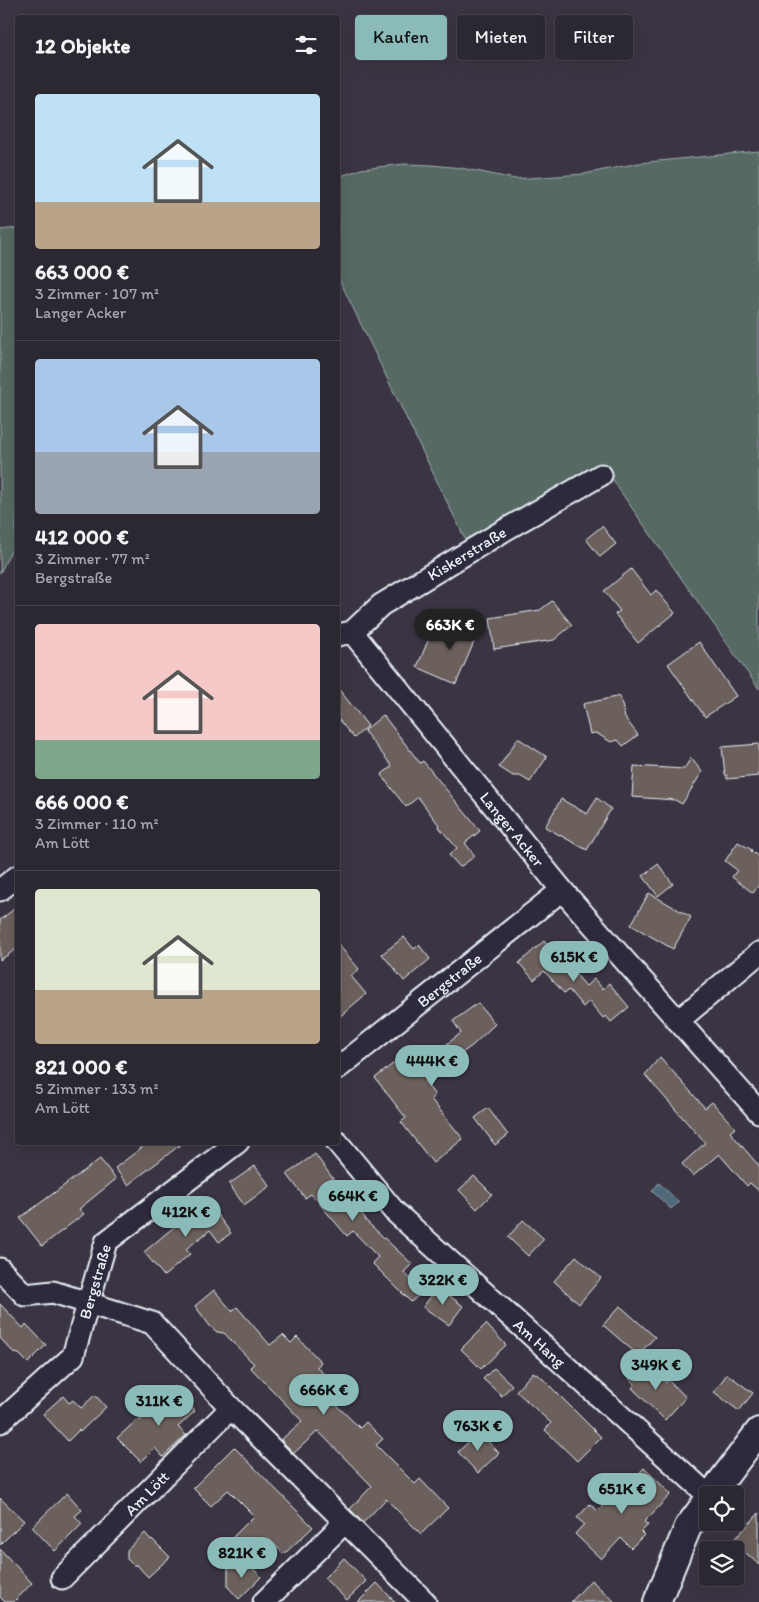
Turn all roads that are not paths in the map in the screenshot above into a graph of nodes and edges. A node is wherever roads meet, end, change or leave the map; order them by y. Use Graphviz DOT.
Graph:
graph roads {
  1 [pos="600,475"];
  2 [pos="345,634"];
  3 [pos="15,878"];
  4 [pos="0,890"];
  5 [pos="562,890"];
  6 [pos="759,953"];
  7 [pos="678,1021"];
  8 [pos="340,1066"];
  9 [pos="759,1112"];
  10 [pos="234,1145"];
  11 [pos="339,1145"];
  12 [pos="0,1269"];
  13 [pos="89,1302"];
  14 [pos="231,1408"];
  15 [pos="0,1422"];
  16 [pos="759,1431"];
  17 [pos="700,1486"];
  18 [pos="717,1486"];
  19 [pos="699,1512"];
  20 [pos="345,1522"];
  21 [pos="62,1578"];
  22 [pos="264,1602"];
  23 [pos="425,1602"];
  24 [pos="657,1602"];
  1 -- 2 [label="street, Kiskerstraße"];
  2 -- 5 [label="street, Langer Acker"];
  3 -- 4 [label="street"];
  5 -- 7 [label="street, Langer Acker"];
  5 -- 8 [label="street, Bergstraße"];
  6 -- 7 [label="street"];
  7 -- 9 [label="street, Langer Acker"];
  10 -- 13 [label="street, Bergstraße"];
  11 -- 17 [label="street, Am Hang"];
  12 -- 13 [label="street"];
  13 -- 14 [label="street"];
  13 -- 15 [label="street, Bergstraße"];
  14 -- 20 [label="street"];
  14 -- 21 [label="street, Am Lött"];
  16 -- 18 [label="street"];
  19 -- 24 [label="street"];
  20 -- 22 [label="street"];
  20 -- 23 [label="street"];
}
